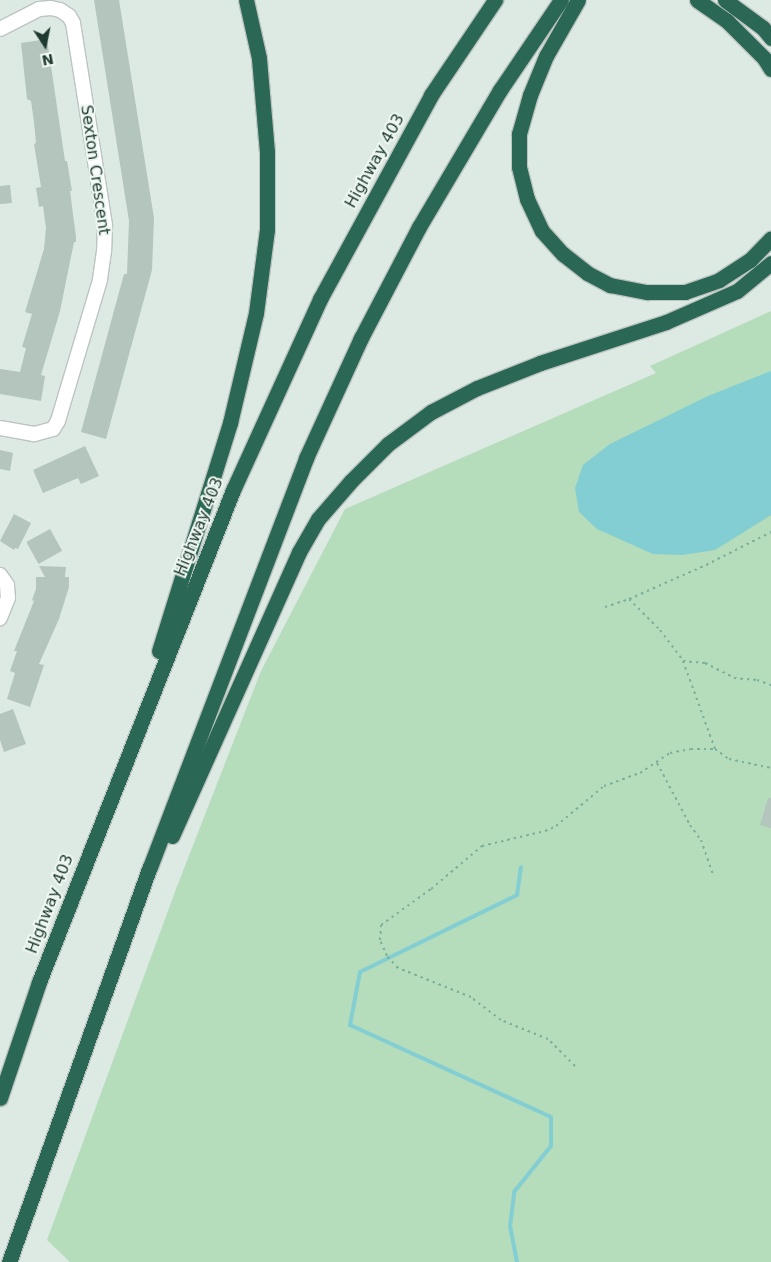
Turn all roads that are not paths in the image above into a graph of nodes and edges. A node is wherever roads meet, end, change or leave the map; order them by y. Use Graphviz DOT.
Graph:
graph roads {
  1 [pos="246,0"];
  2 [pos="496,0"];
  3 [pos="561,0"];
  4 [pos="578,0"];
  5 [pos="697,0"];
  6 [pos="725,0"];
  7 [pos="0,29"];
  8 [pos="771,38"];
  9 [pos="771,69"];
  10 [pos="771,238"];
  11 [pos="771,263"];
  12 [pos="0,428"];
  13 [pos="0,574"];
  14 [pos="0,618"];
  15 [pos="135,736"];
  16 [pos="121,949"];
  17 [pos="0,1098"];
  18 [pos="8,1262"];
  1 -- 15 [label="highway"];
  2 -- 15 [label="highway, Highway 403"];
  3 -- 16 [label="highway"];
  4 -- 10 [label="highway"];
  5 -- 9 [label="highway"];
  6 -- 8 [label="highway"];
  7 -- 12 [label="street, Sexton Crescent"];
  11 -- 16 [label="highway"];
  13 -- 14 [label="street"];
  15 -- 17 [label="highway, Highway 403"];
  16 -- 18 [label="highway"];
}
